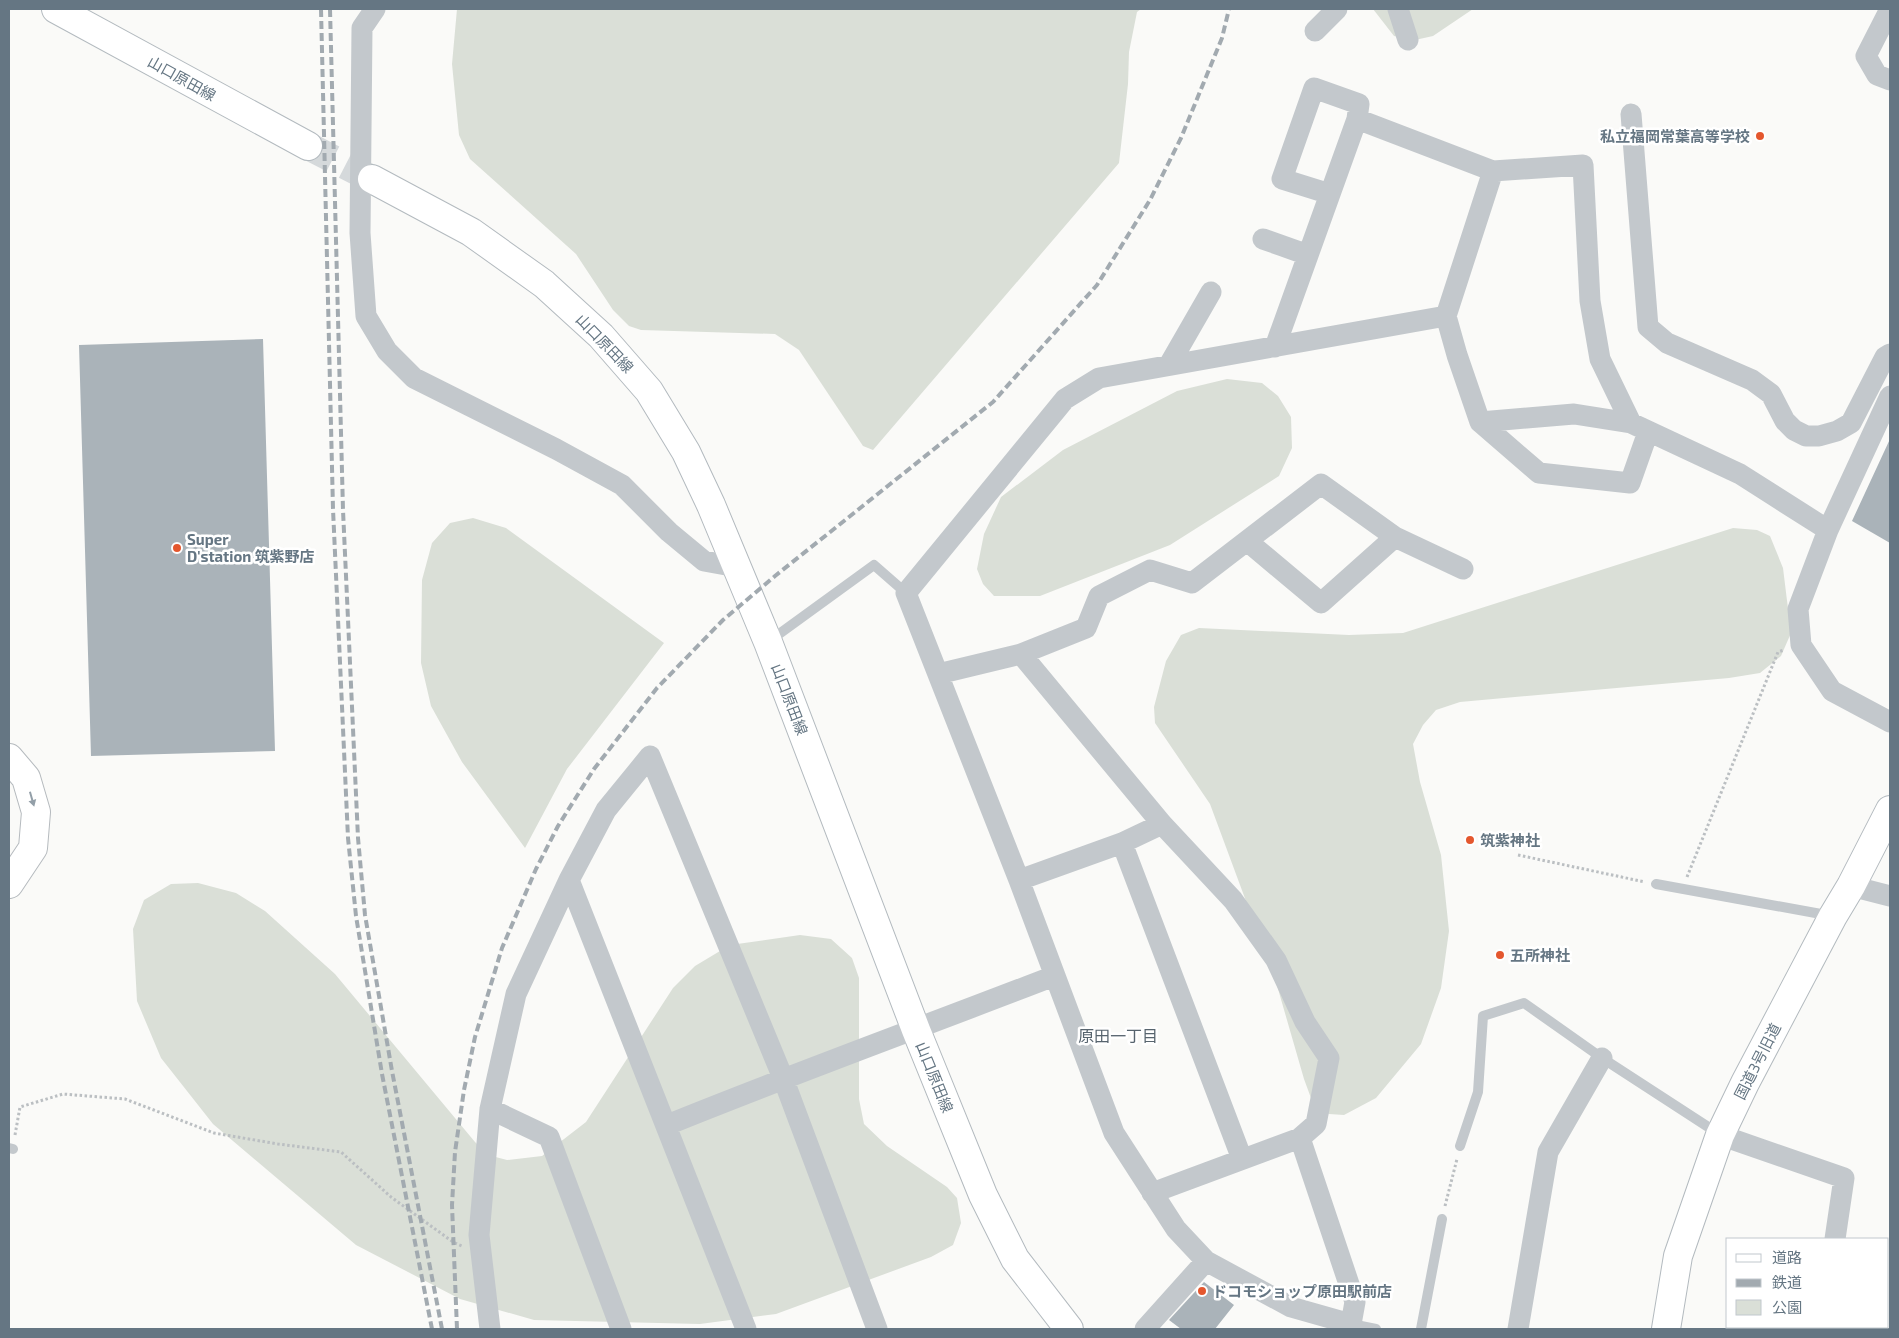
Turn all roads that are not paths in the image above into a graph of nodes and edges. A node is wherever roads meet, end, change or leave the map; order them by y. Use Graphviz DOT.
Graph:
graph roads {
  1 [pos="375,9"];
  2 [pos="1337,9"];
  3 [pos="1398,9"];
  4 [pos="1890,9"];
  5 [pos="69,12"];
  6 [pos="1315,32"];
  7 [pos="1408,40"];
  8 [pos="1890,80"];
  9 [pos="1631,114"];
  10 [pos="1357,119"];
  11 [pos="308,146"];
  12 [pos="1493,171"];
  13 [pos="372,179"];
  14 [pos="1330,194"];
  15 [pos="1263,239"];
  16 [pos="1308,255"];
  17 [pos="1211,292"];
  18 [pos="1446,316"];
  19 [pos="1275,346"];
  20 [pos="1890,354"];
  21 [pos="1169,365"];
  22 [pos="1890,396"];
  23 [pos="1480,422"];
  24 [pos="1639,428"];
  25 [pos="1828,530"];
  26 [pos="1395,536"];
  27 [pos="1247,540"];
  28 [pos="737,567"];
  29 [pos="1463,569"];
  30 [pos="906,593"];
  31 [pos="768,642"];
  32 [pos="1021,654"];
  33 [pos="938,674"];
  34 [pos="1890,722"];
  35 [pos="9,758"];
  36 [pos="1890,810"];
  37 [pos="1162,824"];
  38 [pos="1122,843"];
  39 [pos="569,880"];
  40 [pos="1019,880"];
  41 [pos="9,884"];
  42 [pos="1656,884"];
  43 [pos="1851,886"];
  44 [pos="1890,896"];
  45 [pos="1833,916"];
  46 [pos="1054,976"];
  47 [pos="916,1030"];
  48 [pos="1602,1058"];
  49 [pos="783,1078"];
  50 [pos="490,1110"];
  51 [pos="667,1124"];
  52 [pos="1720,1135"];
  53 [pos="1300,1138"];
  54 [pos="1460,1146"];
  55 [pos="1242,1159"];
  56 [pos="1152,1193"];
  57 [pos="1442,1219"];
  58 [pos="1835,1238"];
  59 [pos="1206,1261"];
  60 [pos="1351,1324"];
  61 [pos="490,1329"];
  62 [pos="621,1329"];
  63 [pos="746,1329"];
  64 [pos="878,1329"];
  65 [pos="1069,1329"];
  66 [pos="1145,1329"];
  67 [pos="1376,1329"];
  68 [pos="1421,1329"];
  69 [pos="1518,1329"];
  70 [pos="1666,1329"];
  1 -- 28 [label="street"];
  2 -- 6 [label="street"];
  3 -- 7 [label="street"];
  4 -- 8 [label="street"];
  5 -- 11 [label="main road, 山口原田線"];
  9 -- 20 [label="street"];
  10 -- 12 [label="street"];
  10 -- 14 [label="street"];
  10 -- 14 [label="street"];
  12 -- 18 [label="street"];
  12 -- 24 [label="street"];
  13 -- 28 [label="main road, 山口原田線"];
  14 -- 16 [label="street"];
  15 -- 16 [label="street"];
  16 -- 19 [label="street"];
  17 -- 21 [label="street"];
  18 -- 19 [label="street"];
  18 -- 23 [label="street"];
  19 -- 21 [label="street"];
  21 -- 30 [label="street"];
  22 -- 25 [label="street"];
  23 -- 24 [label="street"];
  23 -- 24 [label="street"];
  24 -- 25 [label="street"];
  25 -- 34 [label="street"];
  26 -- 27 [label="street"];
  26 -- 27 [label="street"];
  26 -- 29 [label="street"];
  27 -- 32 [label="street"];
  28 -- 31 [label="main road, 山口原田線"];
  30 -- 31 [label="lane"];
  30 -- 33 [label="street"];
  31 -- 47 [label="main road, 山口原田線"];
  32 -- 33 [label="street"];
  32 -- 37 [label="street"];
  33 -- 40 [label="street"];
  35 -- 41 [label="main road, one-way"];
  36 -- 43 [label="main road, 国道3号旧道"];
  37 -- 38 [label="street"];
  37 -- 53 [label="street"];
  38 -- 40 [label="street"];
  38 -- 55 [label="street"];
  39 -- 49 [label="street"];
  39 -- 50 [label="street"];
  39 -- 51 [label="street"];
  40 -- 46 [label="street"];
  42 -- 45 [label="lane"];
  43 -- 44 [label="street"];
  43 -- 45 [label="main road, 国道3号旧道"];
  45 -- 52 [label="main road, 国道3号旧道"];
  46 -- 47 [label="street"];
  46 -- 56 [label="street"];
  47 -- 49 [label="street"];
  47 -- 65 [label="main road, 山口原田線"];
  48 -- 52 [label="lane"];
  48 -- 54 [label="lane"];
  48 -- 69 [label="street"];
  49 -- 51 [label="street"];
  49 -- 64 [label="street"];
  50 -- 61 [label="street"];
  50 -- 62 [label="street"];
  51 -- 63 [label="street"];
  52 -- 58 [label="street"];
  52 -- 70 [label="main road, 国道3号旧道"];
  53 -- 55 [label="street"];
  53 -- 60 [label="street"];
  55 -- 56 [label="street"];
  56 -- 59 [label="street"];
  57 -- 68 [label="lane"];
  59 -- 60 [label="street"];
  59 -- 66 [label="street"];
  60 -- 67 [label="lane"];
}
